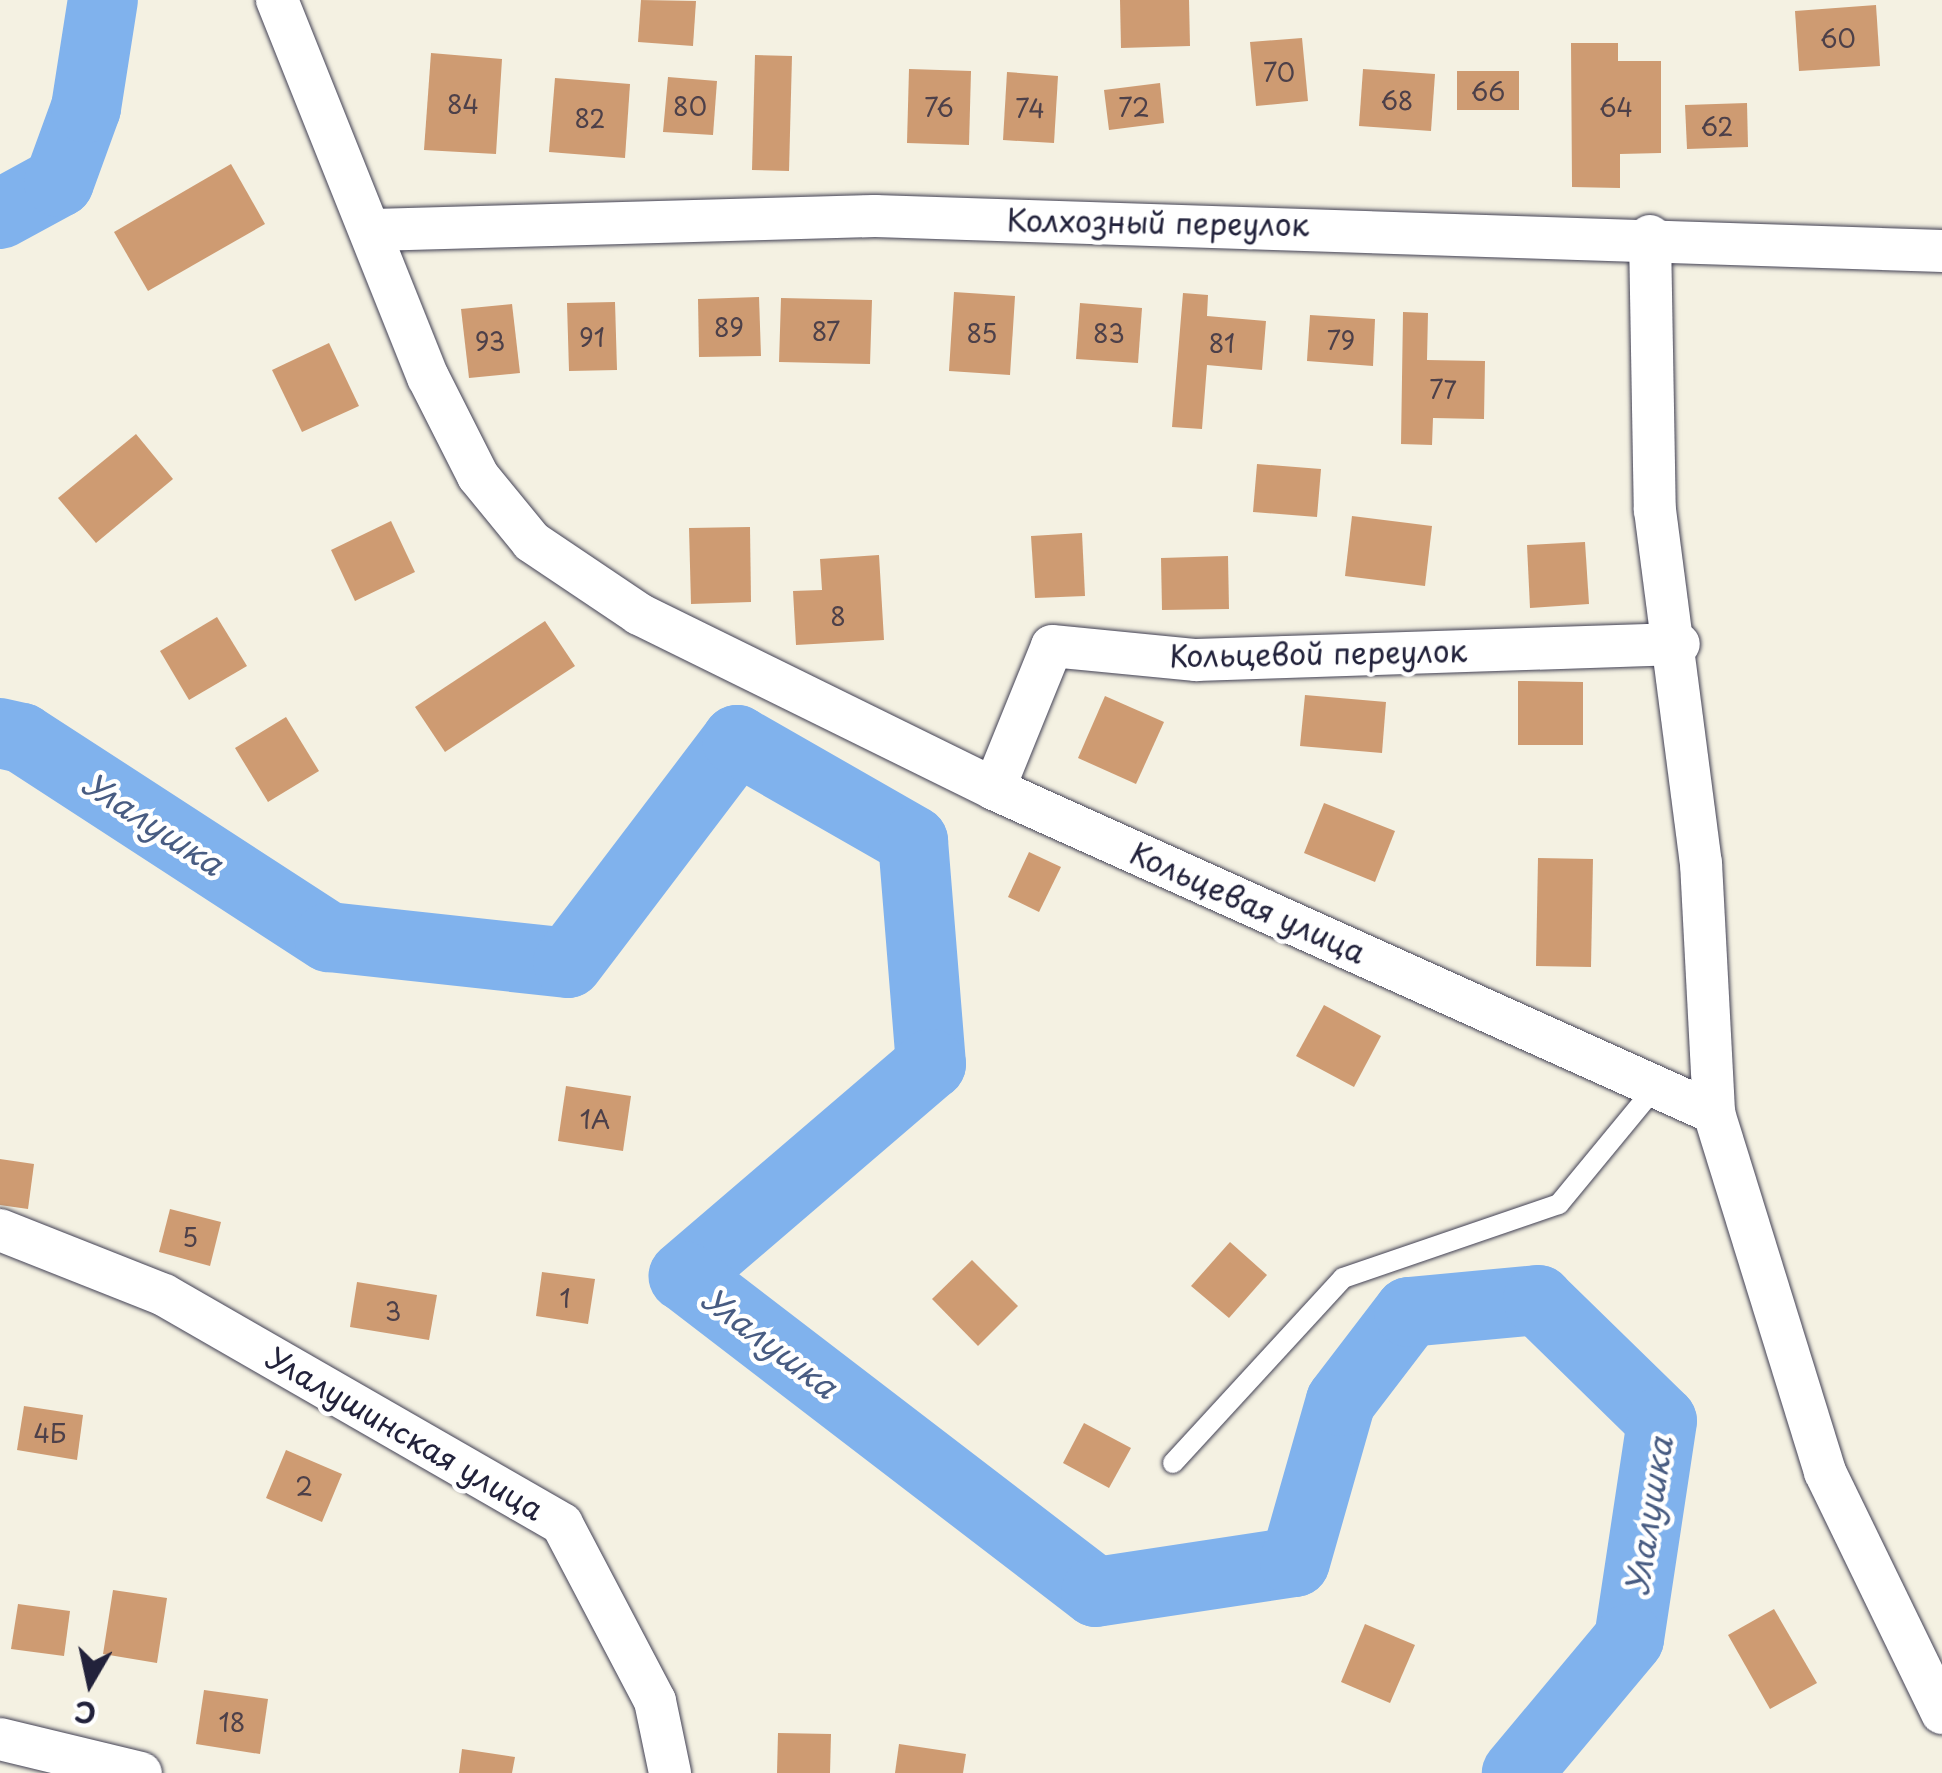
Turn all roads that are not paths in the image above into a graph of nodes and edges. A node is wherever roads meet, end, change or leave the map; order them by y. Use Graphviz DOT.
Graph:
graph roads {
  1 [pos="277,0"];
  2 [pos="373,230"];
  3 [pos="1650,236"];
  4 [pos="1942,251"];
  5 [pos="1678,644"];
  6 [pos="994,789"];
  7 [pos="1658,1084"];
  8 [pos="1714,1113"];
  9 [pos="0,1230"];
  10 [pos="1173,1463"];
  11 [pos="1942,1714"];
  12 [pos="0,1739"];
  13 [pos="140,1773"];
  14 [pos="670,1773"];
  1 -- 2 [label="street, Кольцевая улица"];
  2 -- 3 [label="street, Колхозный переулок"];
  2 -- 6 [label="street, Кольцевая улица"];
  3 -- 4 [label="street, Колхозный переулок"];
  3 -- 5 [label="street"];
  5 -- 6 [label="street, Кольцевой переулок"];
  5 -- 8 [label="street"];
  6 -- 7 [label="street, Кольцевая улица"];
  7 -- 8 [label="street, Кольцевая улица"];
  7 -- 10 [label="lane"];
  8 -- 11 [label="street"];
  9 -- 14 [label="street, Улалушинская улица"];
  12 -- 13 [label="street"];
}
